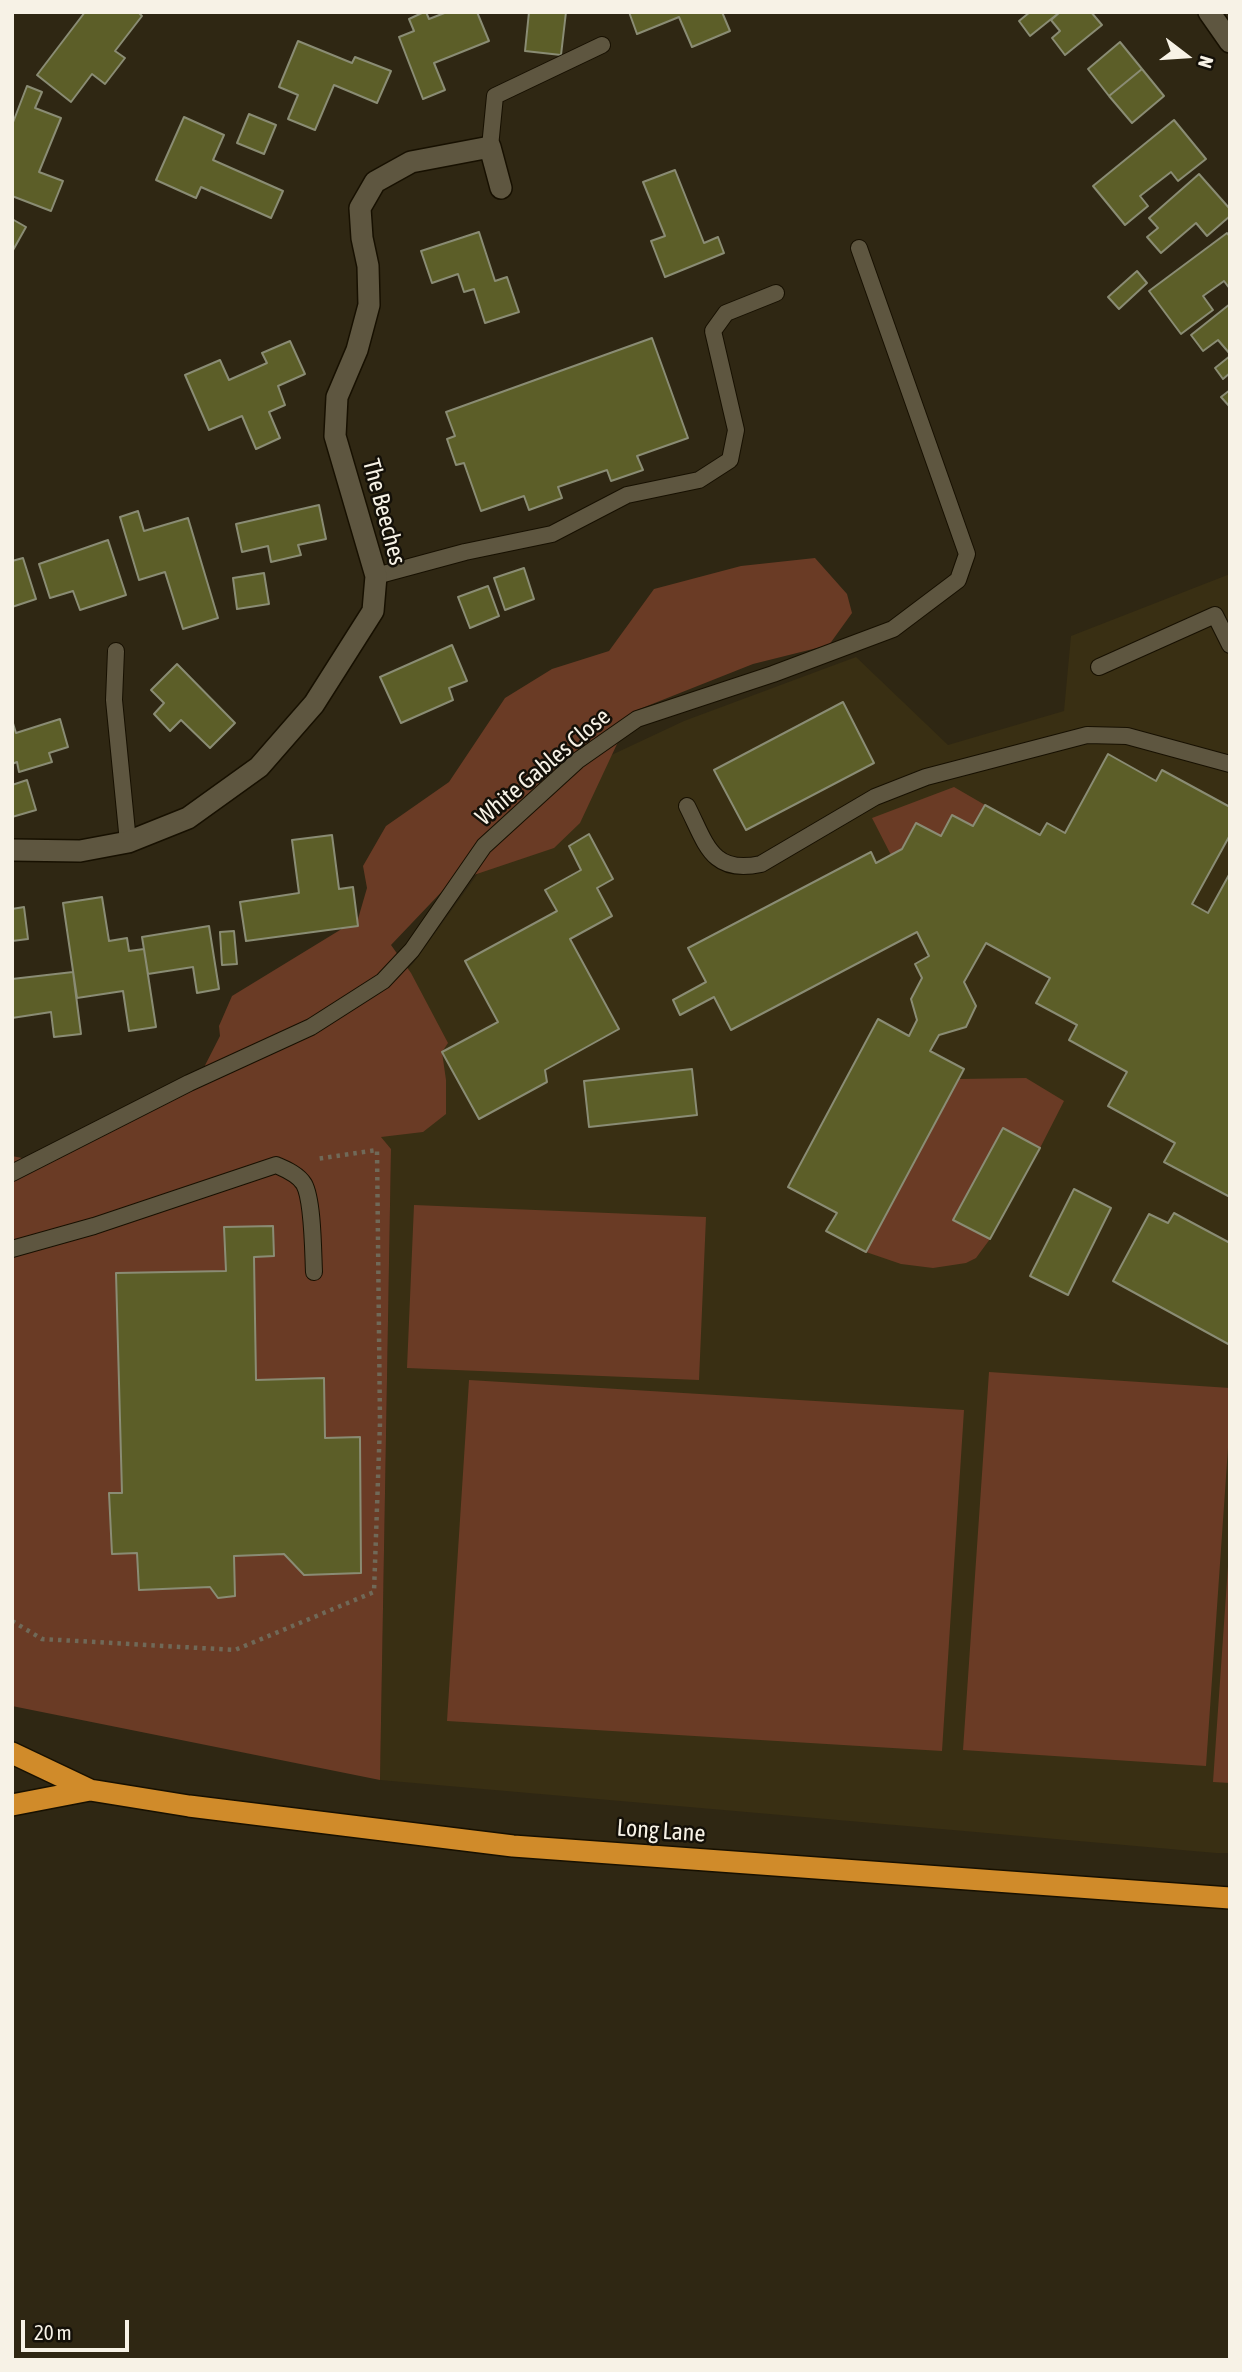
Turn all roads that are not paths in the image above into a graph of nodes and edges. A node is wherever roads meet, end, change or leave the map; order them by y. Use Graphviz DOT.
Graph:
graph roads {
  1 [pos="1209,12"];
  2 [pos="1230,42"];
  3 [pos="601,45"];
  4 [pos="490,147"];
  5 [pos="500,188"];
  6 [pos="859,248"];
  7 [pos="776,293"];
  8 [pos="376,576"];
  9 [pos="1230,645"];
  10 [pos="116,651"];
  11 [pos="1099,667"];
  12 [pos="1230,764"];
  13 [pos="687,806"];
  14 [pos="128,842"];
  15 [pos="12,850"];
  16 [pos="12,1173"];
  17 [pos="12,1249"];
  18 [pos="314,1272"];
  19 [pos="12,1753"];
  20 [pos="90,1790"];
  21 [pos="12,1805"];
  22 [pos="1230,1898"];
  1 -- 2 [label="street"];
  3 -- 4 [label="lane"];
  4 -- 5 [label="street"];
  4 -- 8 [label="street, The Beeches"];
  6 -- 16 [label="lane, White Gables Close"];
  7 -- 8 [label="lane"];
  8 -- 14 [label="street, The Beeches"];
  9 -- 11 [label="lane"];
  10 -- 14 [label="lane"];
  12 -- 13 [label="lane"];
  14 -- 15 [label="street, The Beeches"];
  17 -- 18 [label="lane"];
  19 -- 20 [label="highway, Long Lane"];
  20 -- 21 [label="highway, Long Lane"];
  20 -- 22 [label="highway, Long Lane"];
}
